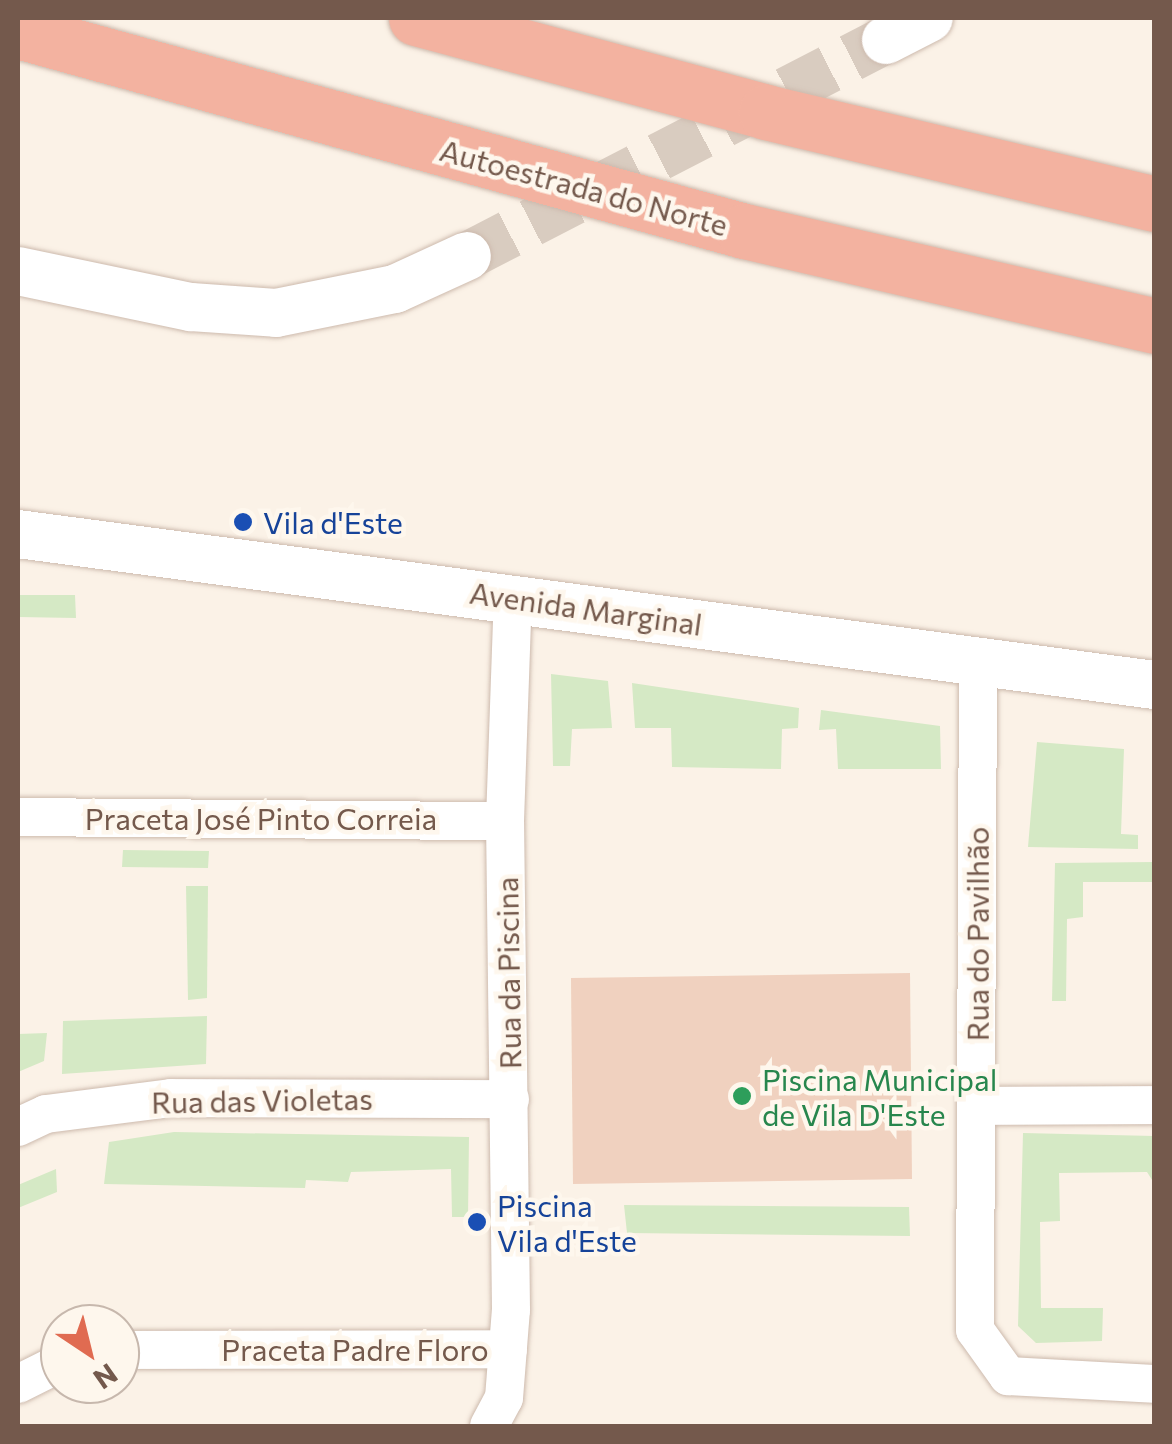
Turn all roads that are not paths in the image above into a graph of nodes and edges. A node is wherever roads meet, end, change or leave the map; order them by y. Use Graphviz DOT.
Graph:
graph roads {
  1 [pos="416,18"];
  2 [pos="929,18"];
  3 [pos="18,31"];
  4 [pos="886,40"];
  5 [pos="1154,204"];
  6 [pos="467,256"];
  7 [pos="18,271"];
  8 [pos="1154,326"];
  9 [pos="18,534"];
  10 [pos="513,598"];
  11 [pos="978,662"];
  12 [pos="1154,685"];
  13 [pos="18,817"];
  14 [pos="505,821"];
  15 [pos="510,1099"];
  16 [pos="1154,1104"];
  17 [pos="976,1106"];
  18 [pos="18,1127"];
  19 [pos="508,1348"];
  20 [pos="140,1350"];
  21 [pos="1154,1384"];
  22 [pos="490,1426"];
  1 -- 5 [label="highway"];
  2 -- 4 [label="street"];
  3 -- 8 [label="highway, Autoestrada do Norte"];
  6 -- 7 [label="street"];
  9 -- 10 [label="street, Avenida Marginal"];
  10 -- 11 [label="street, Avenida Marginal"];
  10 -- 14 [label="street, Rua da Piscina"];
  11 -- 12 [label="street, Avenida Marginal"];
  11 -- 17 [label="street, Rua do Pavilhão"];
  13 -- 14 [label="street, Praceta José Pinto Correia"];
  14 -- 15 [label="street, Rua da Piscina"];
  15 -- 18 [label="street, Rua das Violetas"];
  15 -- 19 [label="street, Rua da Piscina"];
  16 -- 17 [label="street"];
  17 -- 21 [label="street, Rua do Pavilhão"];
  19 -- 20 [label="street, Praceta Padre Floro"];
  19 -- 22 [label="street, Praceta Padre Floro"];
}
